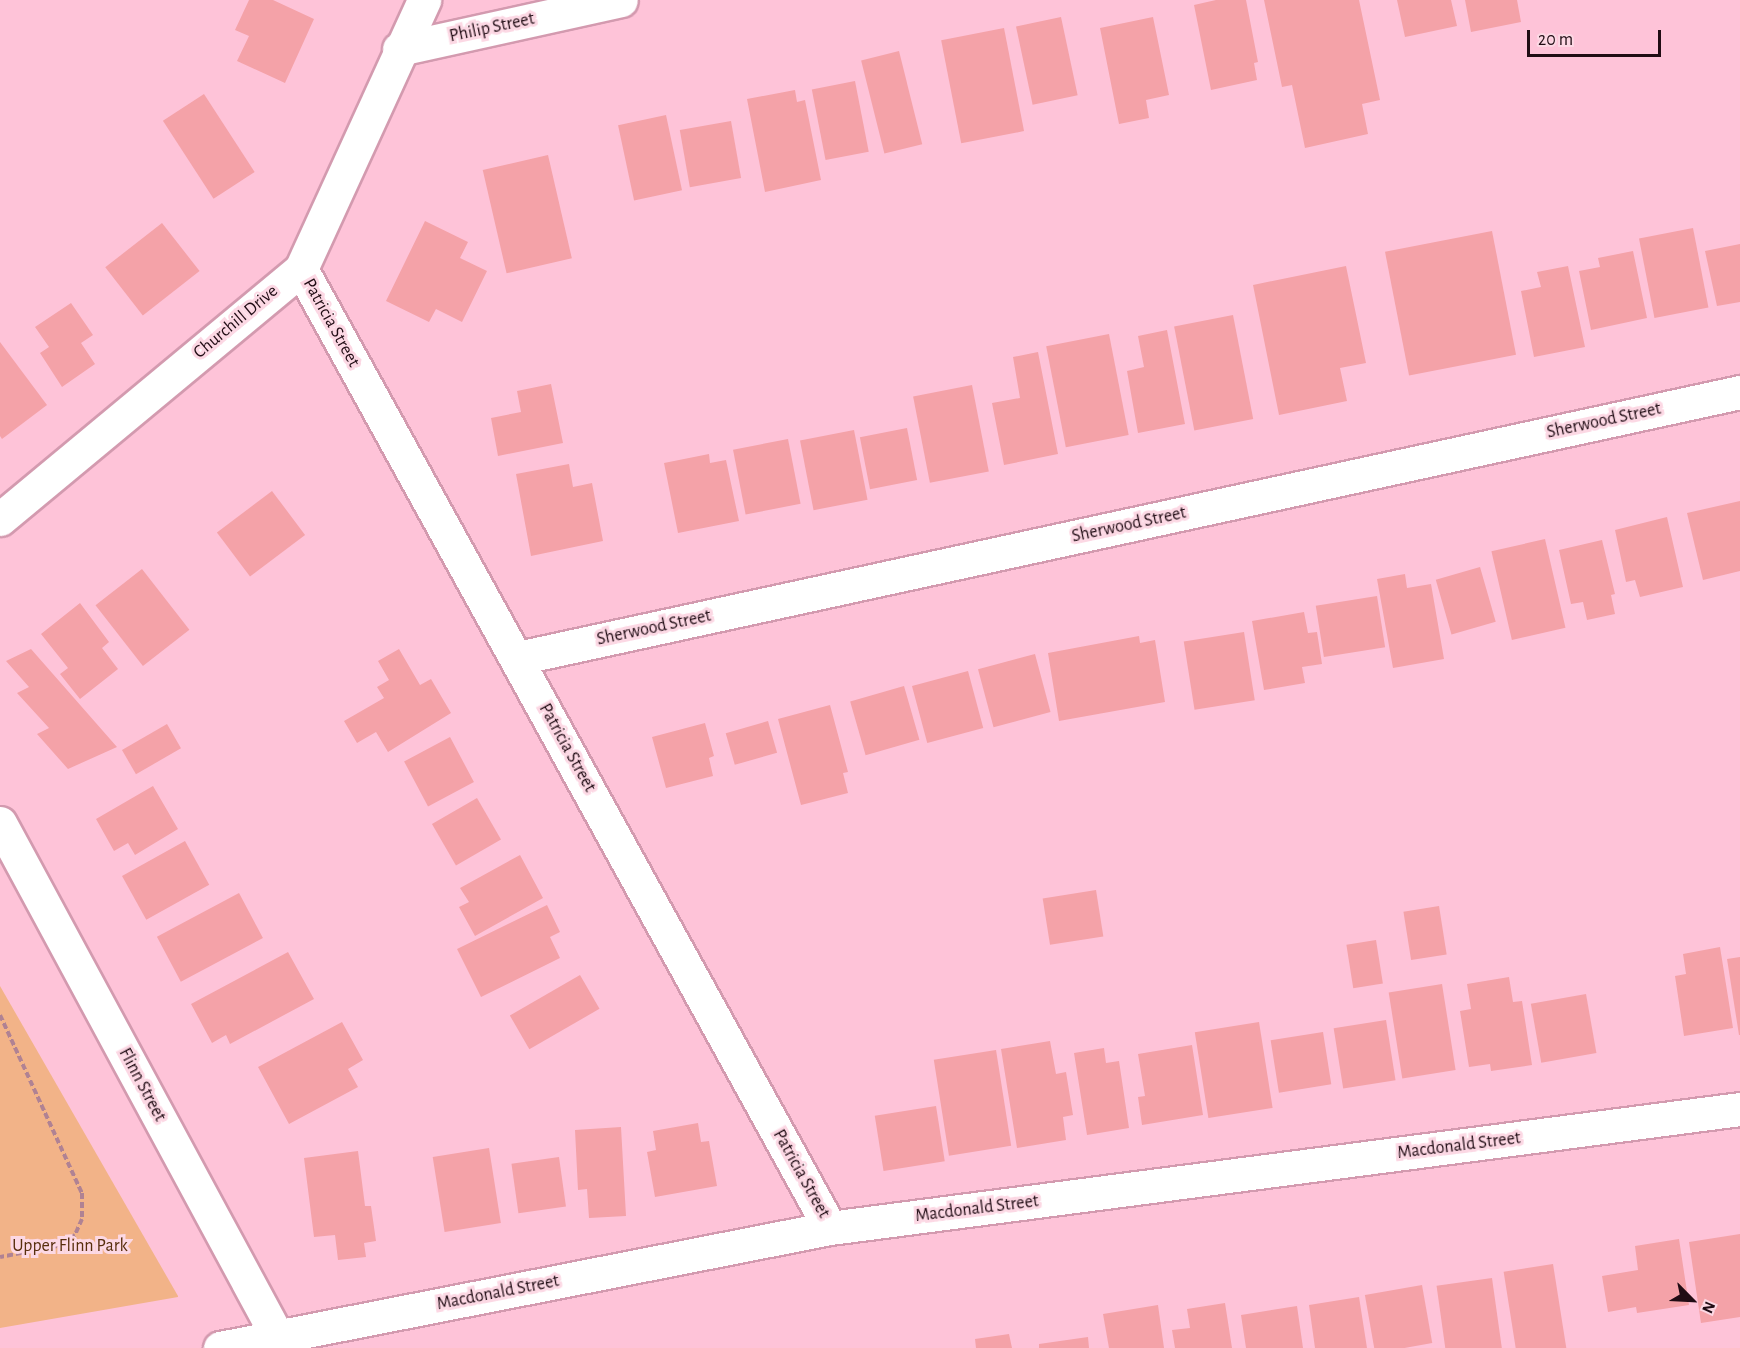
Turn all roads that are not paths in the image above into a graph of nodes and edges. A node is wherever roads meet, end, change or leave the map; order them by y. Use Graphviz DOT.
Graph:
graph roads {
  1 [pos="424,0"];
  2 [pos="621,0"];
  3 [pos="399,49"];
  4 [pos="301,269"];
  5 [pos="1740,392"];
  6 [pos="0,519"];
  7 [pos="518,658"];
  8 [pos="0,823"];
  9 [pos="1740,1109"];
  10 [pos="830,1228"];
  11 [pos="278,1342"];
  12 [pos="220,1348"];
  1 -- 3 [label="street, Churchill Drive"];
  2 -- 3 [label="street, Philip Street"];
  3 -- 4 [label="street, Churchill Drive"];
  4 -- 6 [label="street, Churchill Drive"];
  4 -- 7 [label="street, Patricia Street"];
  5 -- 7 [label="street, Sherwood Street"];
  7 -- 10 [label="street, Patricia Street"];
  8 -- 11 [label="street, Flinn Street"];
  9 -- 10 [label="street, Macdonald Street"];
  10 -- 11 [label="street, Macdonald Street"];
  11 -- 12 [label="street, Macdonald Street"];
}
